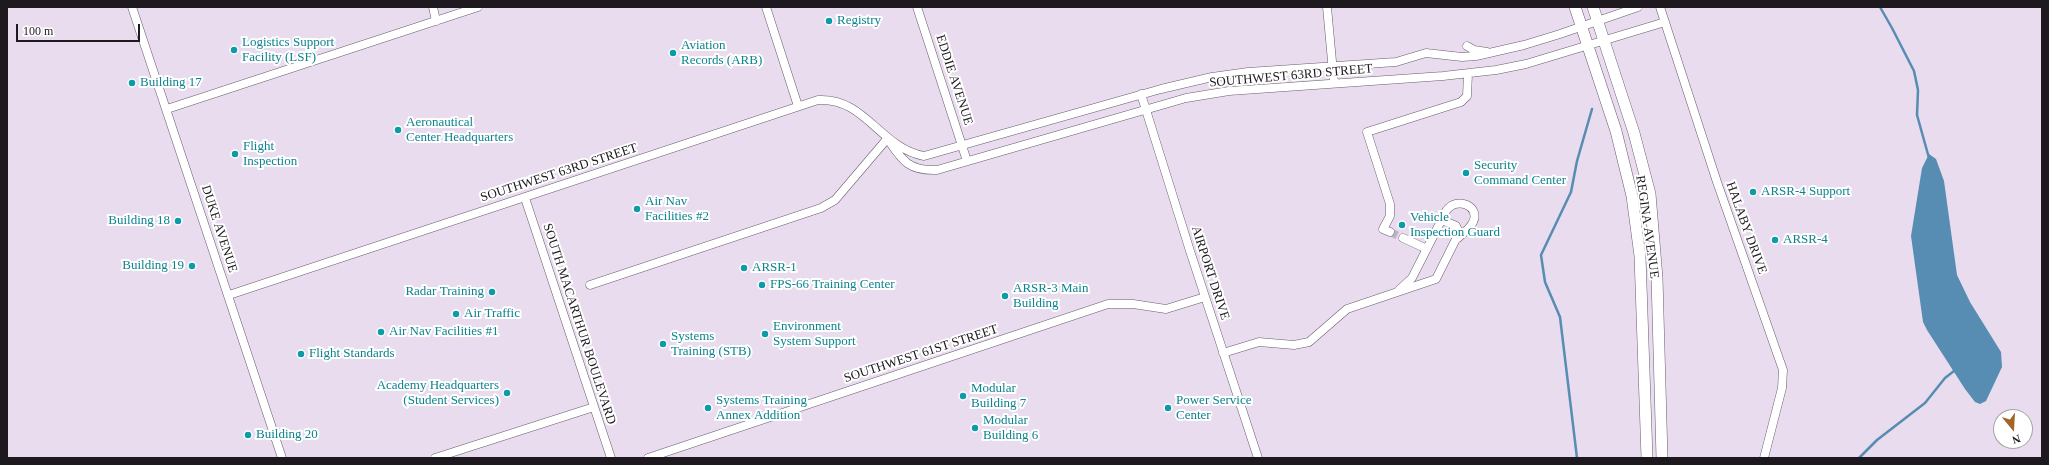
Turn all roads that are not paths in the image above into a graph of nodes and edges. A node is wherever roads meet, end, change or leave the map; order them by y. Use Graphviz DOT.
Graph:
graph roads {
  1 [pos="132,7"];
  2 [pos="432,7"];
  3 [pos="478,7"];
  4 [pos="766,7"];
  5 [pos="917,7"];
  6 [pos="1327,7"];
  7 [pos="1574,7"];
  8 [pos="1594,7"];
  9 [pos="1638,7"];
  10 [pos="1660,7"];
  11 [pos="462,9"];
  12 [pos="1598,20"];
  13 [pos="436,21"];
  14 [pos="1665,22"];
  15 [pos="1581,27"];
  16 [pos="1604,40"];
  17 [pos="1587,45"];
  18 [pos="1467,46"];
  19 [pos="1497,52"];
  20 [pos="1332,66"];
  21 [pos="1468,74"];
  22 [pos="1334,83"];
  23 [pos="1141,94"];
  24 [pos="798,106"];
  25 [pos="167,109"];
  26 [pos="1146,110"];
  27 [pos="887,139"];
  28 [pos="963,146"];
  29 [pos="968,161"];
  30 [pos="525,198"];
  31 [pos="1442,220"];
  32 [pos="1387,230"];
  33 [pos="1403,238"];
  34 [pos="1458,238"];
  35 [pos="1427,249"];
  36 [pos="590,285"];
  37 [pos="1395,293"];
  38 [pos="229,295"];
  39 [pos="1204,297"];
  40 [pos="1223,353"];
  41 [pos="594,407"];
  42 [pos="282,458"];
  43 [pos="435,458"];
  44 [pos="611,458"];
  45 [pos="648,458"];
  46 [pos="1258,458"];
  47 [pos="1647,458"];
  48 [pos="1662,458"];
  49 [pos="1764,458"];
  1 -- 25 [label="street, DUKE AVENUE"];
  2 -- 13 [label="street"];
  3 -- 11 [label="street"];
  4 -- 24 [label="street"];
  5 -- 28 [label="street, EDDIE AVENUE"];
  6 -- 20 [label="street"];
  7 -- 15 [label="main road, REGINA AVENUE"];
  8 -- 12 [label="main road, REGINA AVENUE"];
  9 -- 12 [label="street, SOUTHWEST 63RD STREET"];
  10 -- 14 [label="street, HALABY DRIVE"];
  11 -- 13 [label="street"];
  12 -- 15 [label="street, SOUTHWEST 63RD STREET"];
  12 -- 16 [label="main road, REGINA AVENUE"];
  13 -- 25 [label="street"];
  14 -- 16 [label="street, SOUTHWEST 63RD STREET"];
  14 -- 49 [label="street, HALABY DRIVE"];
  15 -- 17 [label="main road, REGINA AVENUE"];
  15 -- 19 [label="street, SOUTHWEST 63RD STREET"];
  16 -- 17 [label="street, SOUTHWEST 63RD STREET"];
  16 -- 48 [label="main road, REGINA AVENUE"];
  17 -- 21 [label="street, SOUTHWEST 63RD STREET"];
  17 -- 47 [label="main road, REGINA AVENUE"];
  18 -- 19 [label="street"];
  19 -- 20 [label="street, SOUTHWEST 63RD STREET"];
  20 -- 22 [label="street"];
  20 -- 23 [label="street, SOUTHWEST 63RD STREET"];
  21 -- 22 [label="street, SOUTHWEST 63RD STREET"];
  21 -- 32 [label="street"];
  22 -- 26 [label="street, SOUTHWEST 63RD STREET"];
  23 -- 26 [label="street, AIRPORT DRIVE"];
  23 -- 28 [label="street, SOUTHWEST 63RD STREET"];
  24 -- 27 [label="street, SOUTHWEST 63RD STREET"];
  24 -- 30 [label="street, SOUTHWEST 63RD STREET"];
  25 -- 38 [label="street, DUKE AVENUE"];
  26 -- 29 [label="street, SOUTHWEST 63RD STREET"];
  26 -- 39 [label="street, AIRPORT DRIVE"];
  27 -- 28 [label="street, SOUTHWEST 63RD STREET"];
  27 -- 29 [label="street, SOUTHWEST 63RD STREET"];
  27 -- 36 [label="street"];
  28 -- 29 [label="street, EDDIE AVENUE"];
  30 -- 38 [label="street, SOUTHWEST 63RD STREET"];
  30 -- 41 [label="street, SOUTH MACARTHUR BOULEVARD"];
  31 -- 34 [label="street"];
  31 -- 34 [label="street"];
  31 -- 35 [label="street"];
  33 -- 35 [label="street"];
  34 -- 37 [label="street"];
  35 -- 37 [label="street"];
  37 -- 40 [label="street"];
  38 -- 42 [label="street, DUKE AVENUE"];
  39 -- 40 [label="street, AIRPORT DRIVE"];
  39 -- 45 [label="street, SOUTHWEST 61ST STREET"];
  40 -- 46 [label="street, AIRPORT DRIVE"];
  41 -- 43 [label="street"];
  41 -- 44 [label="street, SOUTH MACARTHUR BOULEVARD"];
}
